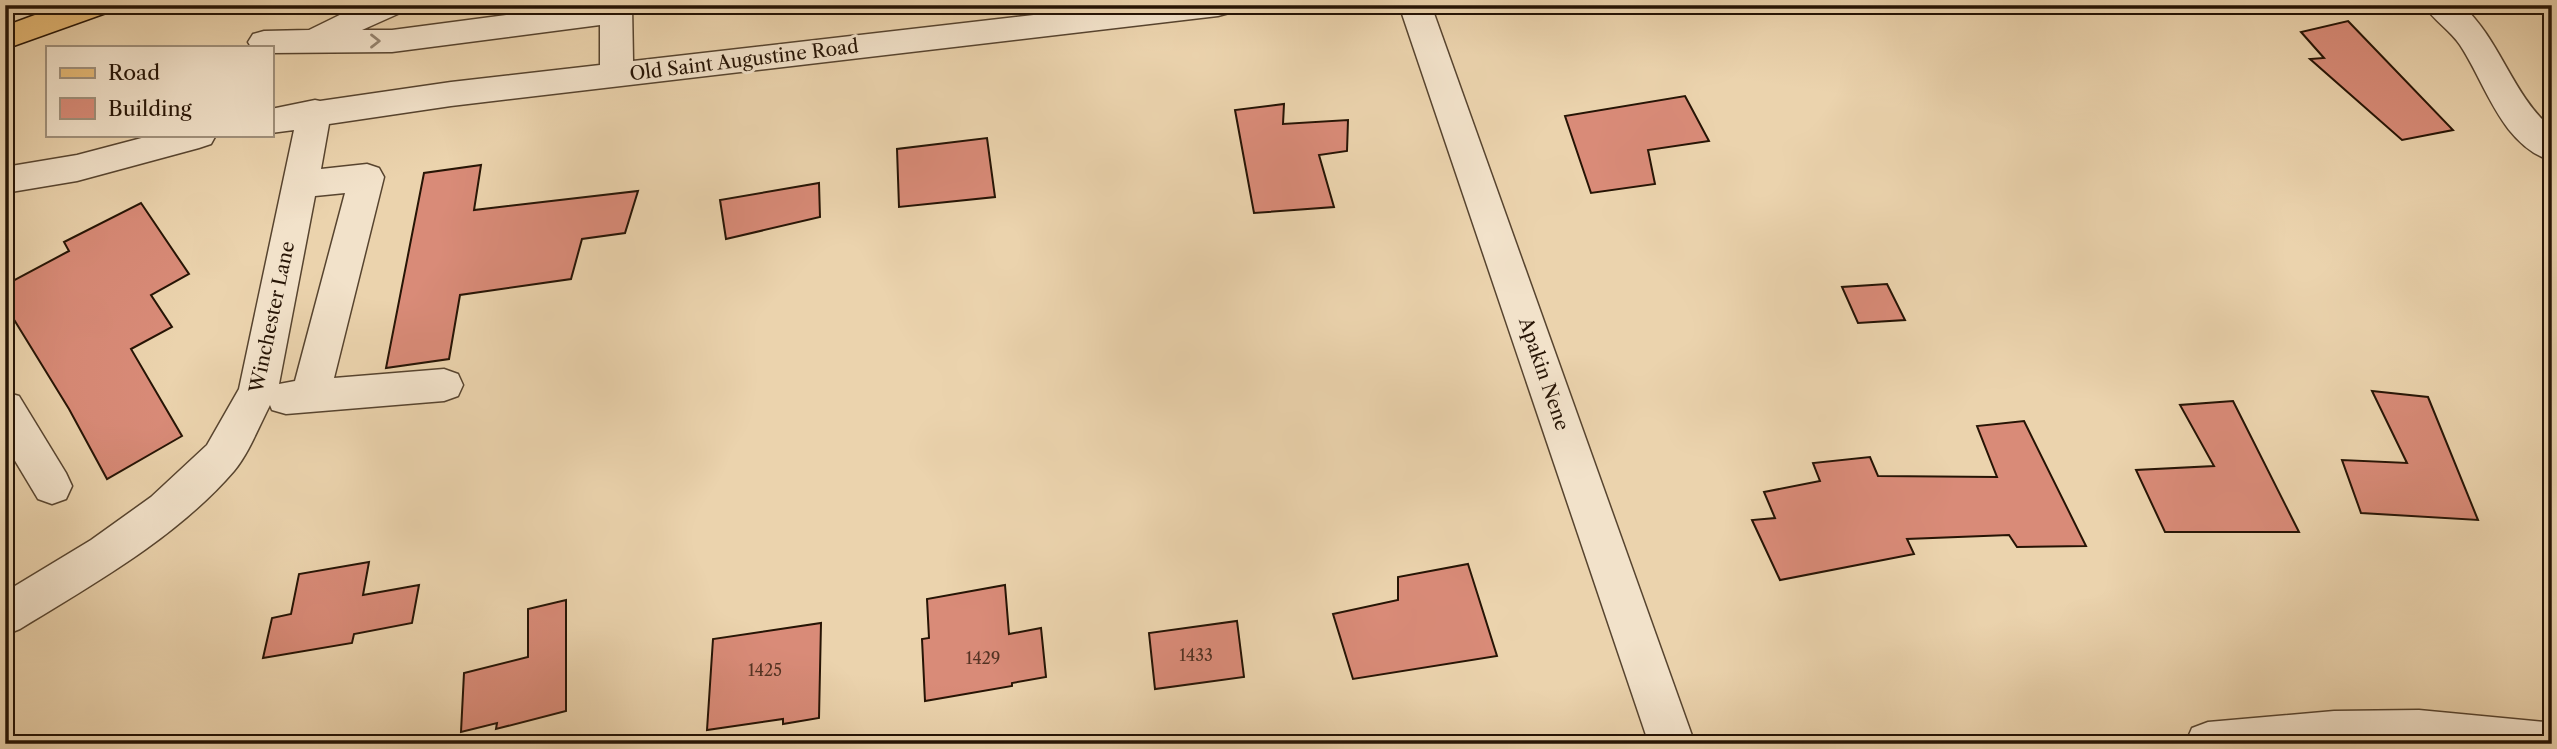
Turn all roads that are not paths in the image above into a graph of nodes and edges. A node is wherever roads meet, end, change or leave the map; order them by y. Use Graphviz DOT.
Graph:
graph roads {
  1 [pos="95,5"];
  2 [pos="389,5"];
  3 [pos="1217,5"];
  4 [pos="1415,5"];
  5 [pos="2440,5"];
  6 [pos="616,9"];
  7 [pos="5,38"];
  8 [pos="307,41"];
  9 [pos="264,42"];
  10 [pos="617,75"];
  11 [pos="315,112"];
  12 [pos="273,121"];
  13 [pos="195,136"];
  14 [pos="2552,148"];
  15 [pos="78,168"];
  16 [pos="5,180"];
  17 [pos="300,185"];
  18 [pos="5,201"];
  19 [pos="444,385"];
  20 [pos="310,396"];
  21 [pos="253,401"];
  22 [pos="5,408"];
  23 [pos="52,486"];
  24 [pos="5,615"];
  25 [pos="1672,744"];
  26 [pos="2208,744"];
  27 [pos="2544,744"];
  1 -- 7 [label="main road"];
  2 -- 8 [label="street"];
  3 -- 10 [label="street, Old Saint Augustine Road"];
  4 -- 25 [label="street, Apakin Nene"];
  5 -- 14 [label="street"];
  8 -- 6 [label="street, one-way"];
  6 -- 10 [label="street"];
  8 -- 9 [label="street"];
  10 -- 11 [label="street, Old Saint Augustine Road"];
  11 -- 12 [label="street, Old Saint Augustine Road"];
  11 -- 17 [label="street, Winchester Lane"];
  13 -- 15 [label="street"];
  15 -- 16 [label="street"];
  15 -- 18 [label="street"];
  17 -- 20 [label="street"];
  17 -- 21 [label="street, Winchester Lane"];
  19 -- 20 [label="street"];
  20 -- 21 [label="street"];
  21 -- 24 [label="street, Winchester Lane"];
  22 -- 23 [label="street"];
  26 -- 27 [label="street"];
}
